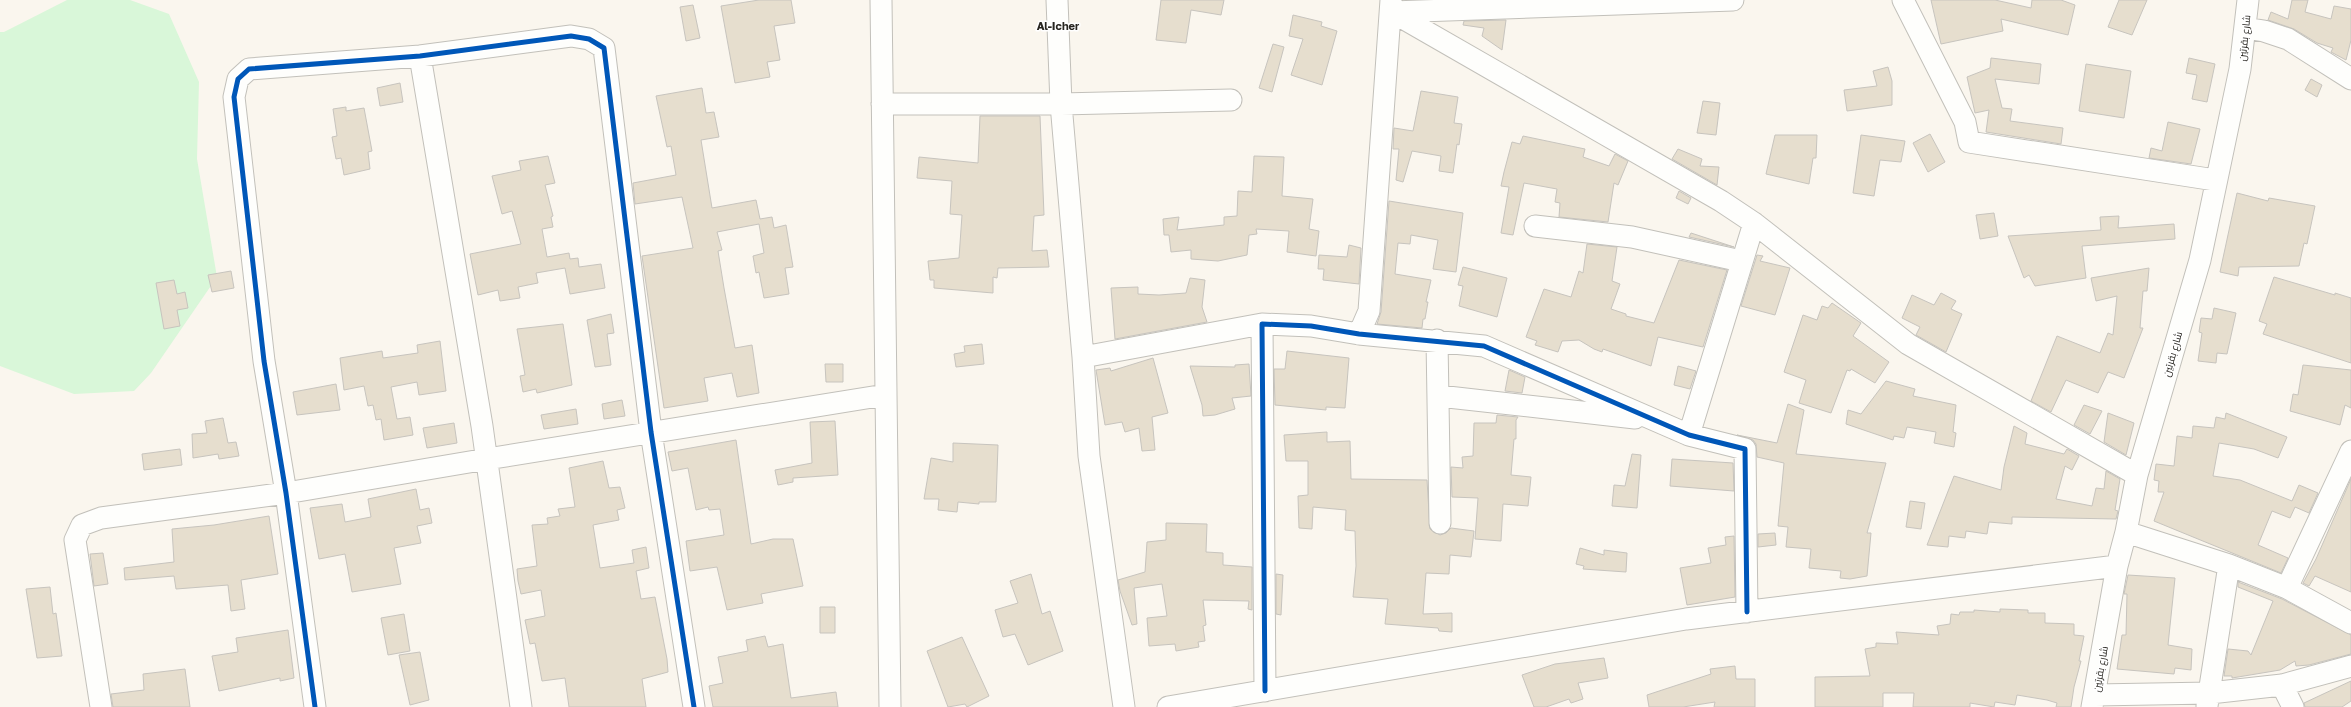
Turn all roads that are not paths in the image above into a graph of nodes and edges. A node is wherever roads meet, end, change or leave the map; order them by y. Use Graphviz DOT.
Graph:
graph roads {
  1 [pos="881,0"];
  2 [pos="1057,0"];
  3 [pos="1733,0"];
  4 [pos="1903,0"];
  5 [pos="2248,0"];
  6 [pos="1392,4"];
  7 [pos="2245,28"];
  8 [pos="420,56"];
  9 [pos="2351,79"];
  10 [pos="1231,100"];
  11 [pos="882,104"];
  12 [pos="1061,104"];
  13 [pos="2215,180"];
  14 [pos="1754,223"];
  15 [pos="1535,226"];
  16 [pos="1741,261"];
  17 [pos="1262,324"];
  18 [pos="1359,334"];
  19 [pos="1437,340"];
  20 [pos="1083,358"];
  21 [pos="885,395"];
  22 [pos="1439,396"];
  23 [pos="1656,421"];
  24 [pos="651,432"];
  25 [pos="1689,435"];
  26 [pos="2351,451"];
  27 [pos="487,459"];
  28 [pos="2137,475"];
  29 [pos="286,493"];
  30 [pos="1440,523"];
  31 [pos="2126,532"];
  32 [pos="2229,565"];
  33 [pos="2117,566"];
  34 [pos="2287,588"];
  35 [pos="1747,612"];
  36 [pos="2351,623"];
  37 [pos="2351,666"];
  38 [pos="2282,685"];
  39 [pos="1265,691"];
  40 [pos="2208,700"];
  41 [pos="2094,701"];
  42 [pos="101,707"];
  43 [pos="315,707"];
  44 [pos="521,707"];
  45 [pos="694,707"];
  46 [pos="890,707"];
  47 [pos="1124,707"];
  48 [pos="1168,707"];
  49 [pos="2293,707"];
  1 -- 11 [label="street"];
  2 -- 12 [label="street"];
  3 -- 6 [label="street"];
  4 -- 13 [label="street"];
  5 -- 7 [label="street, شارع بقرتين"];
  6 -- 14 [label="street"];
  6 -- 18 [label="street"];
  7 -- 9 [label="street"];
  7 -- 13 [label="street, شارع بقرتين"];
  8 -- 24 [label="street"];
  8 -- 27 [label="street"];
  8 -- 29 [label="street"];
  10 -- 12 [label="street"];
  11 -- 12 [label="street"];
  11 -- 21 [label="street"];
  12 -- 20 [label="street"];
  13 -- 28 [label="street, شارع بقرتين"];
  14 -- 16 [label="street"];
  14 -- 28 [label="street"];
  15 -- 16 [label="street"];
  16 -- 25 [label="street"];
  17 -- 18 [label="street"];
  17 -- 20 [label="street"];
  17 -- 39 [label="street"];
  18 -- 19 [label="street"];
  19 -- 22 [label="street"];
  19 -- 23 [label="street"];
  20 -- 47 [label="street"];
  21 -- 24 [label="street"];
  21 -- 46 [label="street"];
  22 -- 23 [label="street"];
  22 -- 30 [label="street"];
  23 -- 25 [label="street"];
  24 -- 27 [label="street"];
  24 -- 45 [label="street"];
  25 -- 35 [label="street"];
  26 -- 34 [label="street"];
  27 -- 29 [label="street"];
  27 -- 44 [label="street"];
  28 -- 31 [label="street, شارع بقرتين"];
  29 -- 42 [label="street"];
  29 -- 43 [label="street"];
  31 -- 32 [label="street"];
  31 -- 33 [label="street, شارع بقرتين"];
  32 -- 34 [label="street"];
  32 -- 40 [label="street"];
  33 -- 35 [label="street"];
  33 -- 41 [label="street, شارع بقرتين"];
  34 -- 36 [label="street"];
  35 -- 39 [label="street"];
  37 -- 38 [label="street"];
  38 -- 40 [label="street"];
  38 -- 49 [label="street"];
  39 -- 48 [label="street"];
  40 -- 41 [label="street"];
}
